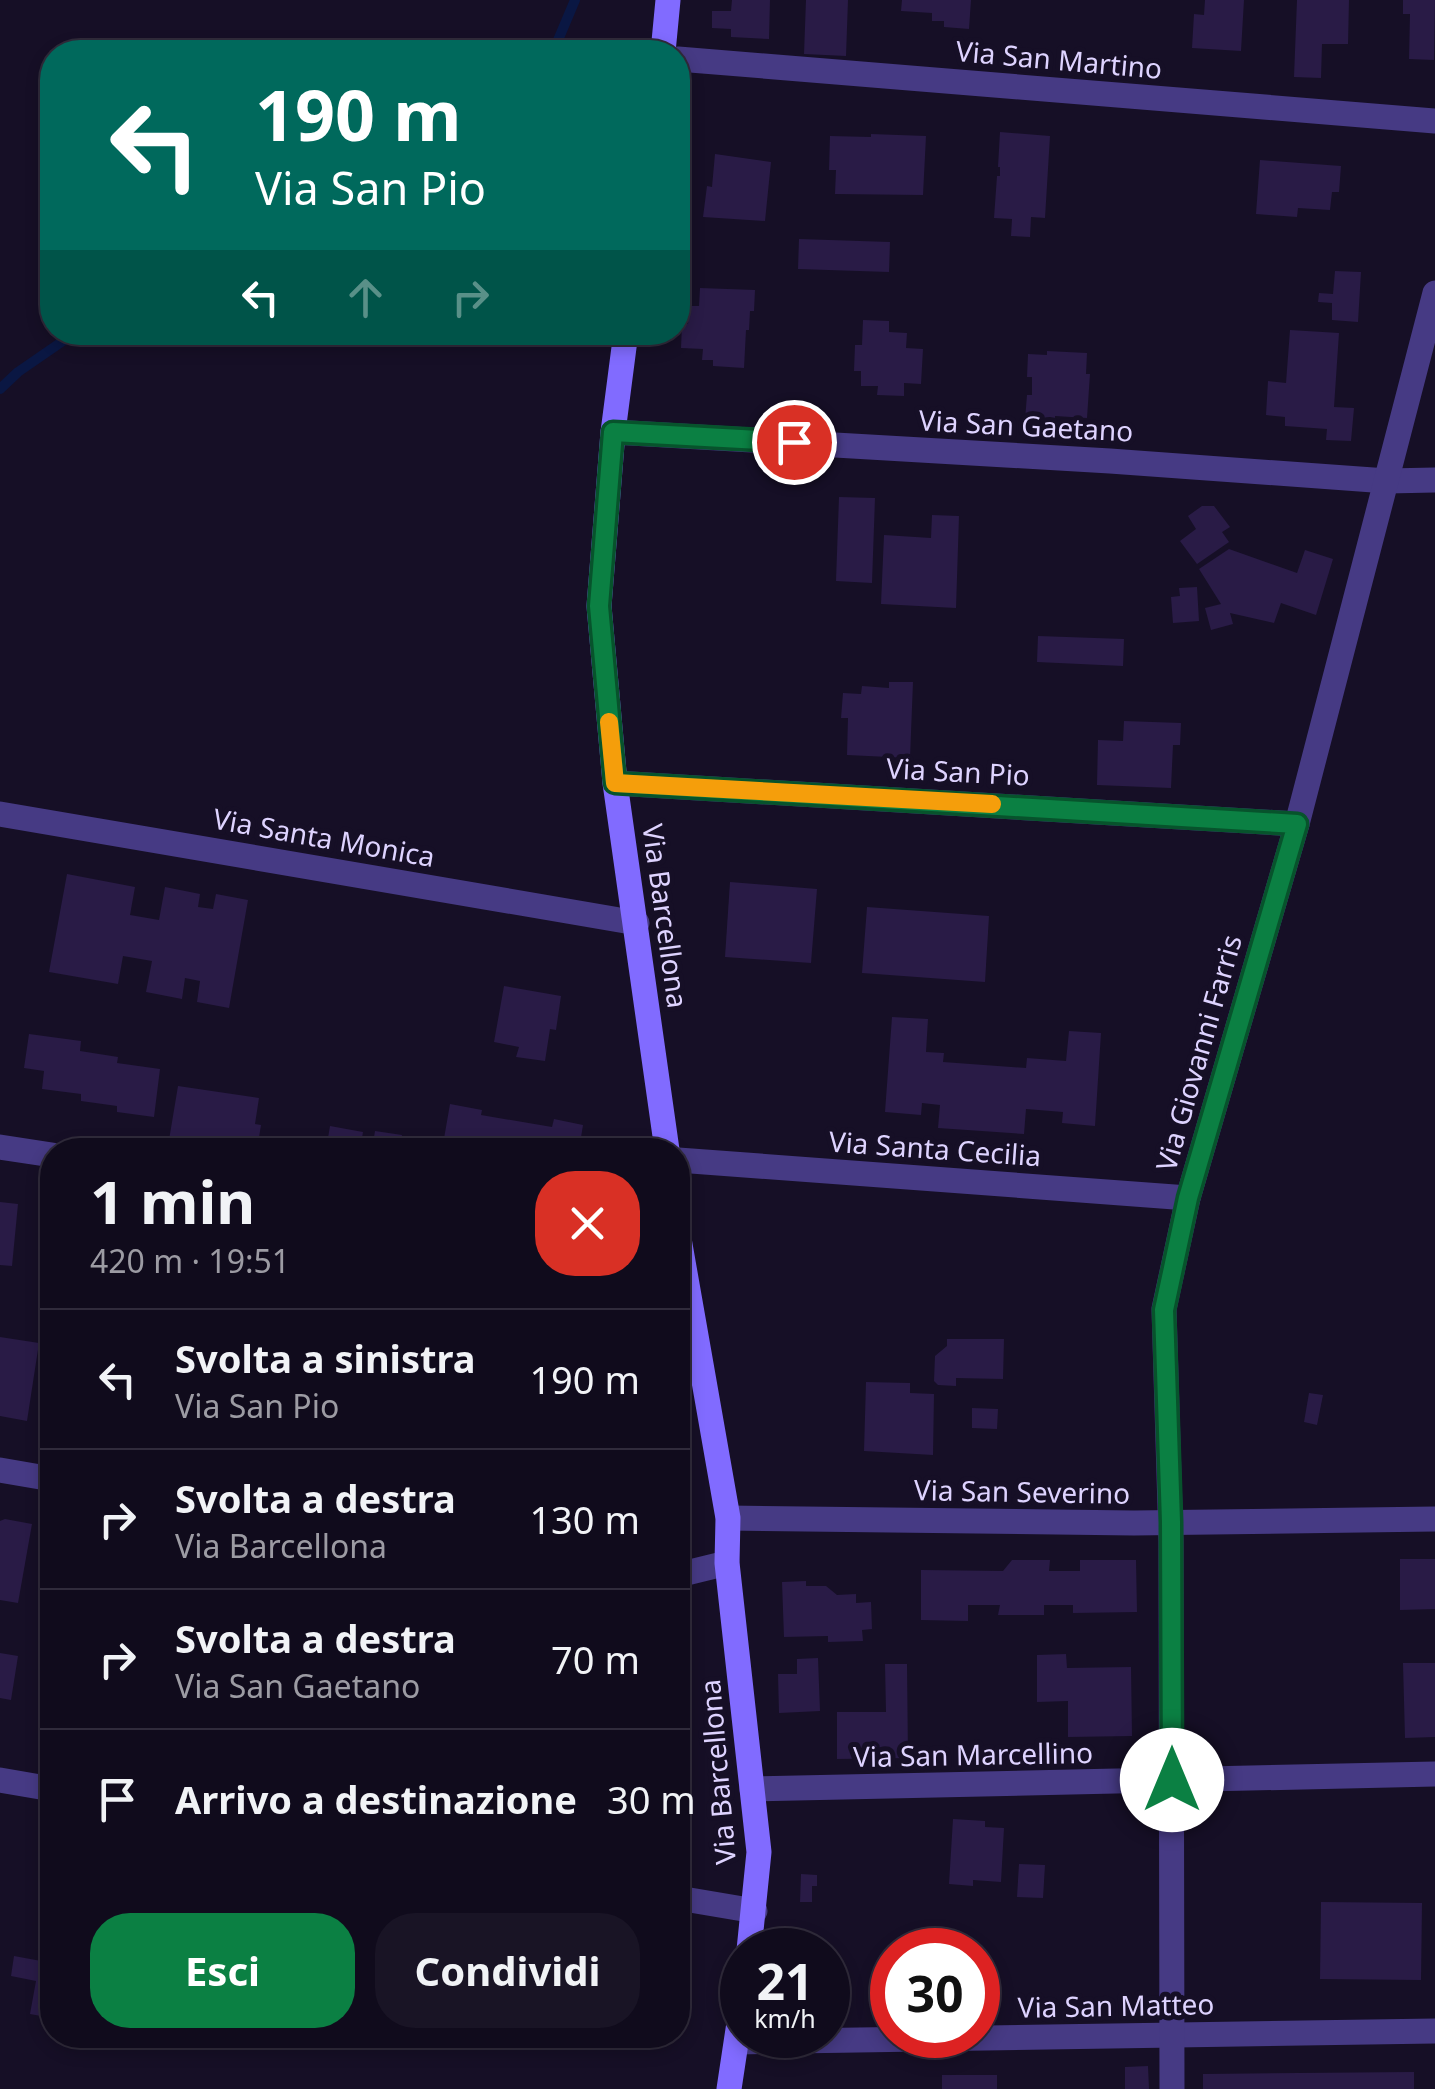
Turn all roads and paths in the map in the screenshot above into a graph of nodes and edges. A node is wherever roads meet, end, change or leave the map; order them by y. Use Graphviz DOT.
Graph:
graph roads {
  1 [pos="668,0"];
  2 [pos="664,40"];
  3 [pos="690,60"];
  4 [pos="1435,122"];
  5 [pos="1435,292"];
  6 [pos="624,345"];
  7 [pos="613,432"];
  8 [pos="1435,480"];
  9 [pos="1387,481"];
  10 [pos="615,783"];
  11 [pos="0,814"];
  12 [pos="1297,824"];
  13 [pos="637,923"];
  14 [pos="664,1138"];
  15 [pos="0,1147"];
  16 [pos="40,1153"];
  17 [pos="690,1161"];
  18 [pos="1188,1198"];
  19 [pos="690,1309"];
  20 [pos="0,1470"];
  21 [pos="40,1477"];
  22 [pos="728,1518"];
  23 [pos="1435,1519"];
  24 [pos="1171,1522"];
  25 [pos="727,1563"];
  26 [pos="690,1573"];
  27 [pos="1435,1774"];
  28 [pos="0,1780"];
  29 [pos="1172,1780"];
  30 [pos="40,1788"];
  31 [pos="752,1789"];
  32 [pos="690,1900"];
  33 [pos="754,1911"];
  34 [pos="752,1928"];
  35 [pos="1435,2031"];
  36 [pos="1172,2036"];
  37 [pos="850,2040"];
  38 [pos="735,2058"];
  39 [pos="729,2089"];
  40 [pos="1172,2089"];
  1 -- 2 [label="street"];
  3 -- 4 [label="street, Via San Martino"];
  5 -- 9 [label="street, Via Giovanni Farris"];
  6 -- 7 [label="street, Via Barcellona"];
  7 -- 9 [label="street, Via San Gaetano"];
  7 -- 10 [label="street, Via Barcellona"];
  8 -- 9 [label="street, Via San Gaetano"];
  9 -- 12 [label="street, Via Giovanni Farris"];
  10 -- 12 [label="street, Via San Pio"];
  10 -- 13 [label="street, Via Barcellona"];
  11 -- 13 [label="street, Via Santa Monica"];
  12 -- 18 [label="street, Via Giovanni Farris"];
  13 -- 14 [label="street, Via Barcellona"];
  15 -- 16 [label="street"];
  17 -- 18 [label="street, Via Santa Cecilia"];
  18 -- 24 [label="street, Via Giovanni Farris"];
  19 -- 22 [label="street, Via Barcellona"];
  20 -- 21 [label="street"];
  22 -- 24 [label="street, Via San Severino"];
  22 -- 25 [label="street, Via Barcellona"];
  23 -- 24 [label="street, Via San Severino"];
  24 -- 29 [label="street, Via Giovanni Farris"];
  25 -- 26 [label="street"];
  25 -- 31 [label="street, Via Barcellona"];
  27 -- 29 [label="street, Via San Marcellino"];
  28 -- 30 [label="street"];
  29 -- 31 [label="street, Via San Marcellino"];
  29 -- 36 [label="street, Via Giovanni Farris"];
  31 -- 33 [label="street, Via Barcellona"];
  32 -- 33 [label="street"];
  33 -- 34 [label="street, Via Barcellona"];
  35 -- 36 [label="street, Via San Matteo"];
  36 -- 37 [label="street, Via San Matteo"];
  36 -- 40 [label="street, Via Giovanni Farris"];
  38 -- 39 [label="street"];
}
